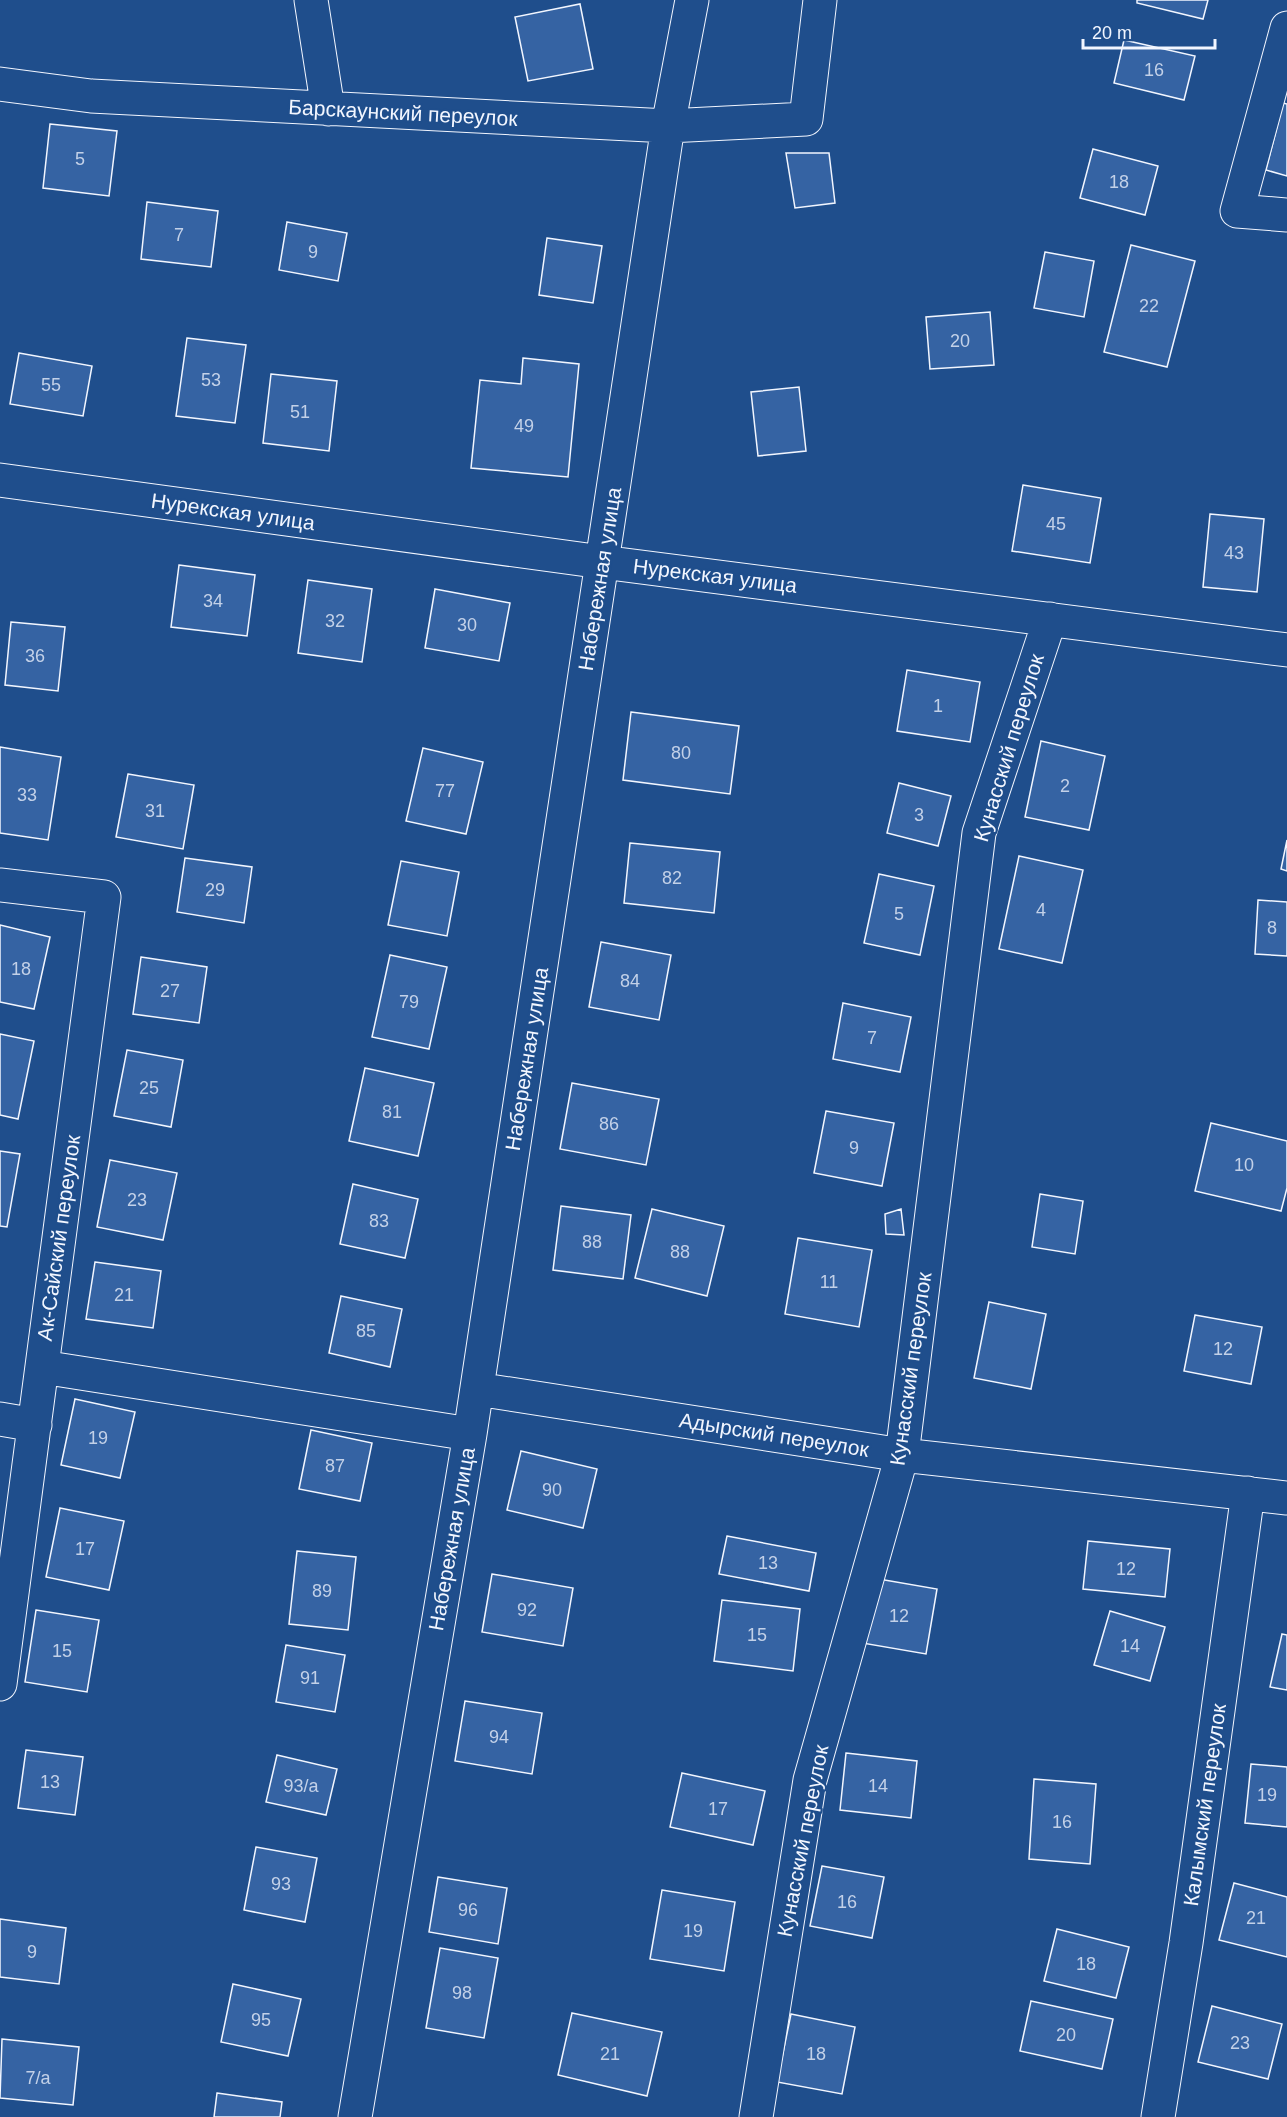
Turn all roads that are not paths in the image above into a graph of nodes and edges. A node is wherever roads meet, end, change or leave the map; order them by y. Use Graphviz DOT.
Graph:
graph roads {
  1 [pos="311,0"];
  2 [pos="692,0"];
  3 [pos="820,0"];
  4 [pos="1287,28"];
  5 [pos="0,84"];
  6 [pos="328,109"];
  7 [pos="668,126"];
  8 [pos="1287,215"];
  9 [pos="0,480"];
  10 [pos="602,562"];
  11 [pos="1050,619"];
  12 [pos="1287,650"];
  13 [pos="0,885"];
  14 [pos="42,1367"];
  15 [pos="477,1389"];
  16 [pos="0,1419"];
  17 [pos="35,1425"];
  18 [pos="470,1434"];
  19 [pos="902,1455"];
  20 [pos="1248,1493"];
  21 [pos="1287,1498"];
  22 [pos="0,1684"];
  23 [pos="355,2117"];
  24 [pos="756,2117"];
  25 [pos="1158,2117"];
  1 -- 6 [label="street"];
  2 -- 7 [label="street, Набережная улица"];
  3 -- 7 [label="street, Барскаунский переулок"];
  4 -- 8 [label="street"];
  5 -- 6 [label="street, Барскаунский переулок"];
  6 -- 7 [label="street, Барскаунский переулок"];
  7 -- 10 [label="street, Набережная улица"];
  9 -- 10 [label="street, Нурекская улица"];
  10 -- 11 [label="street, Нурекская улица"];
  10 -- 15 [label="street, Набережная улица"];
  11 -- 12 [label="street, Нурекская улица"];
  11 -- 19 [label="street, Кунасский переулок"];
  13 -- 14 [label="street, Ак-Сайский переулок"];
  14 -- 17 [label="street, Ак-Сайский переулок"];
  14 -- 18 [label="street"];
  15 -- 18 [label="street, Набережная улица"];
  15 -- 19 [label="street, Адырский переулок"];
  16 -- 17 [label="street"];
  17 -- 22 [label="street, Ак-Сайский переулок"];
  18 -- 23 [label="street, Набережная улица"];
  19 -- 20 [label="street, Адырский переулок"];
  19 -- 24 [label="street, Кунасский переулок"];
  20 -- 21 [label="street, Адырский переулок"];
  20 -- 25 [label="street, Калымский переулок"];
}
